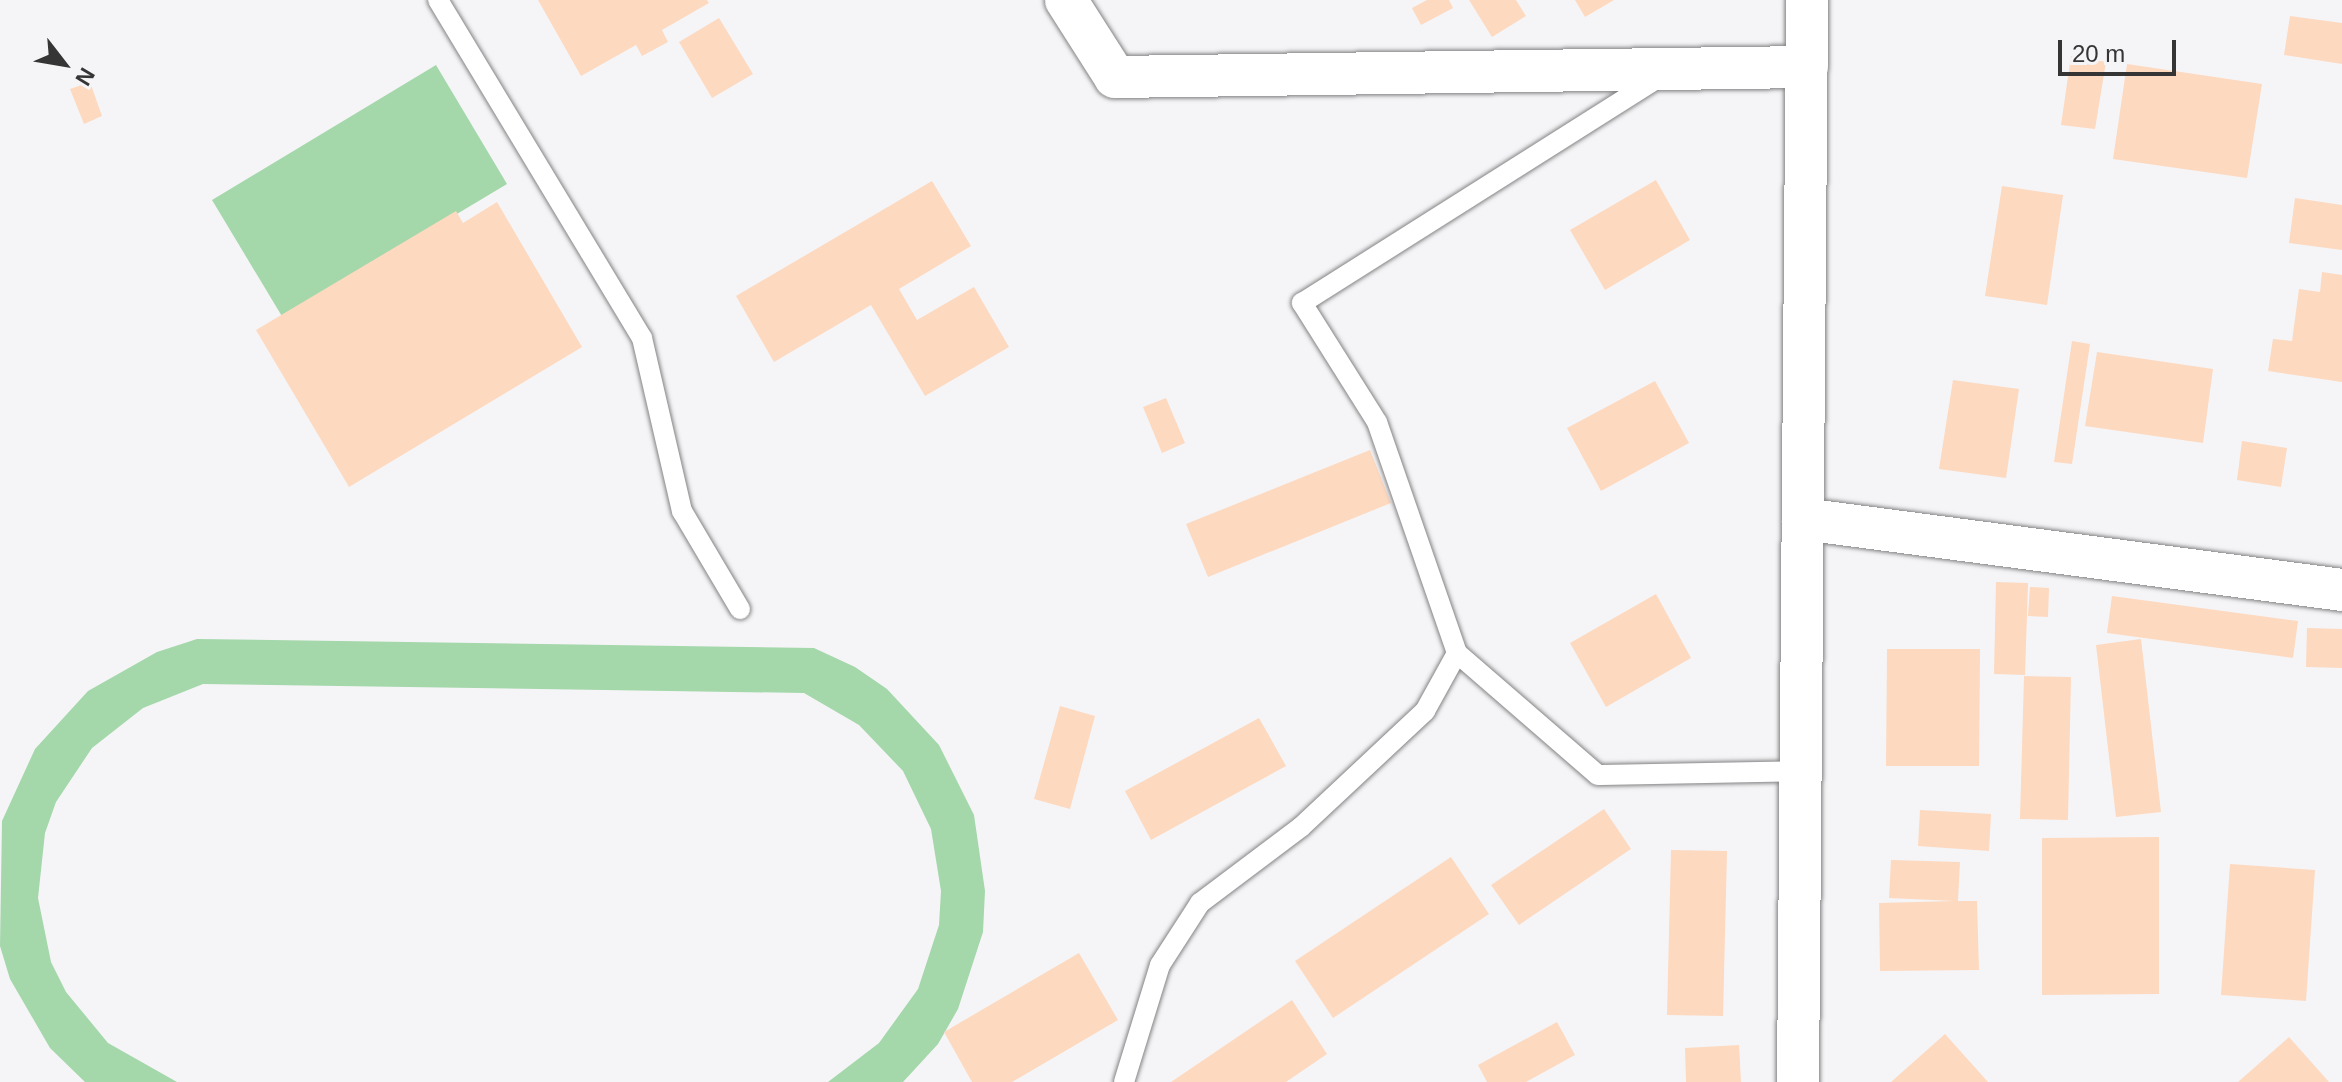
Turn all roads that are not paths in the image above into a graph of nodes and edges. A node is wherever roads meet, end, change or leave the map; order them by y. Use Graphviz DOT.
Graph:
graph roads {
  1 [pos="438,0"];
  2 [pos="1066,0"];
  3 [pos="1807,0"];
  4 [pos="1807,67"];
  5 [pos="1670,70"];
  6 [pos="1803,519"];
  7 [pos="2342,590"];
  8 [pos="740,609"];
  9 [pos="1457,653"];
  10 [pos="1801,771"];
  11 [pos="1124,1082"];
  12 [pos="1798,1082"];
  1 -- 8 [label="lane"];
  2 -- 5 [label="street"];
  3 -- 4 [label="street"];
  4 -- 5 [label="street"];
  4 -- 6 [label="street"];
  5 -- 9 [label="lane"];
  6 -- 7 [label="street"];
  6 -- 10 [label="street"];
  9 -- 10 [label="lane"];
  9 -- 11 [label="lane"];
  10 -- 12 [label="street"];
}
